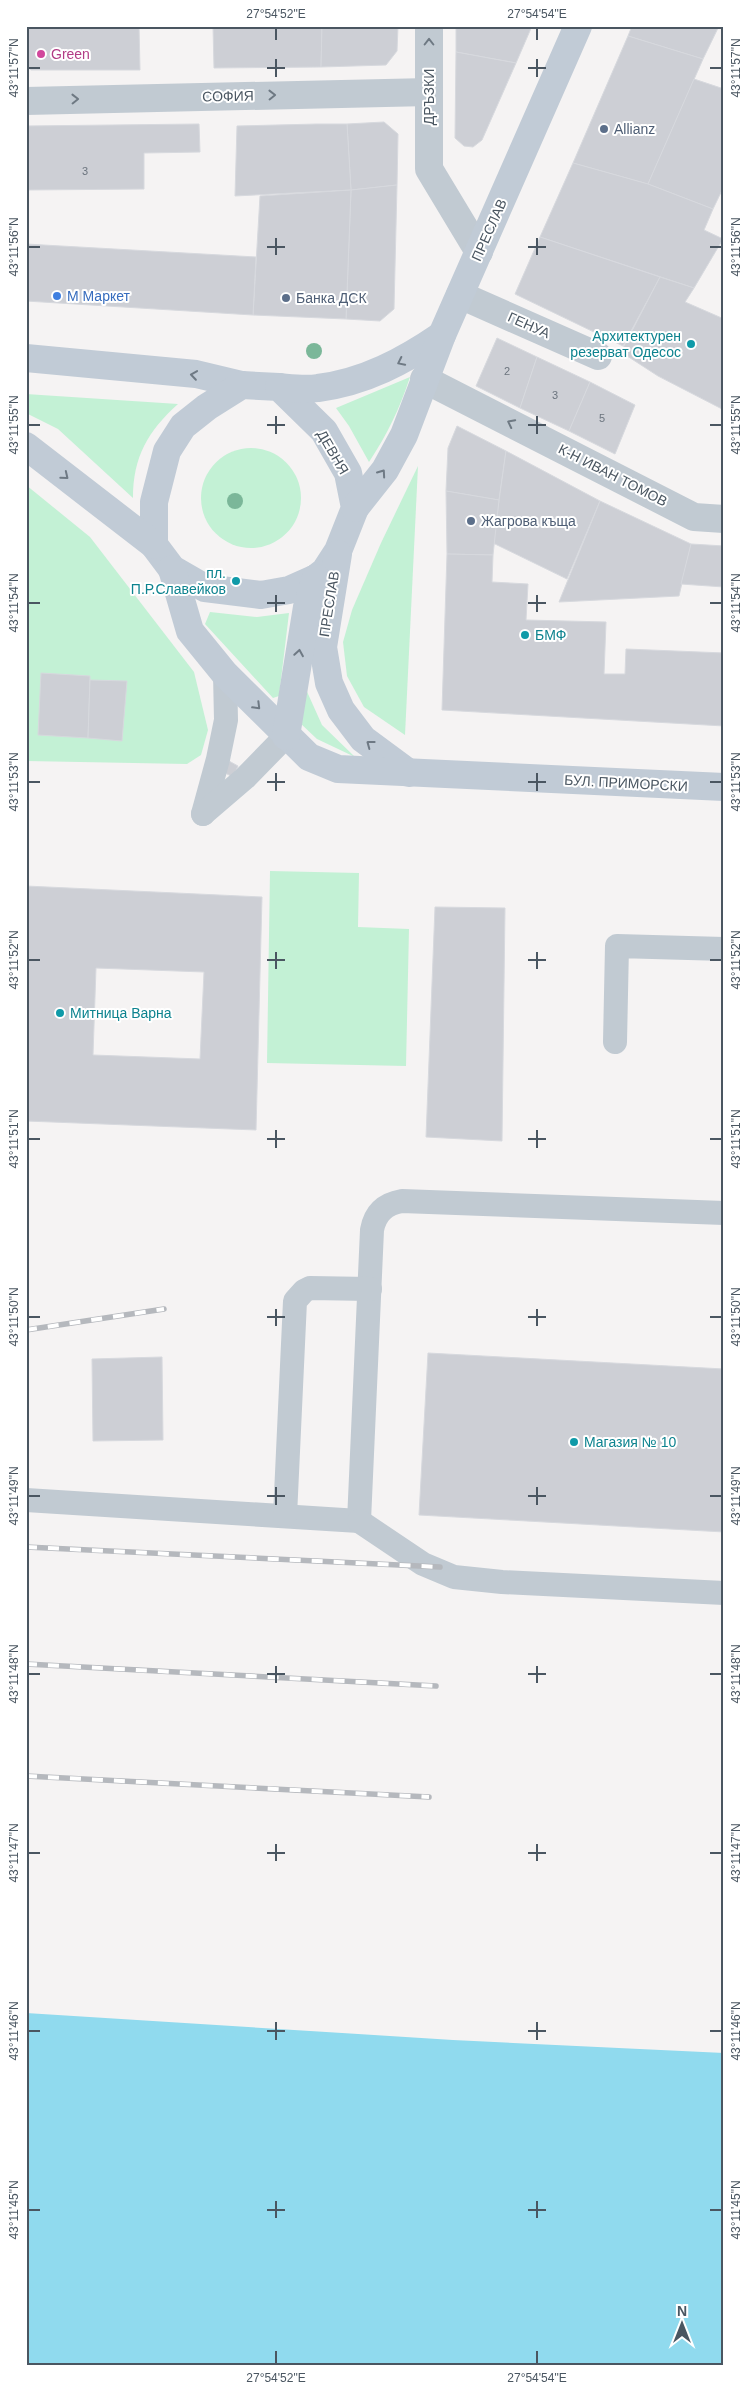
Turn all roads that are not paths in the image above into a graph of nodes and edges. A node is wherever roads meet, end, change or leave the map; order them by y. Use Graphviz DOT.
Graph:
graph roads {
  1 [pos="429,26"];
  2 [pos="578,26"];
  3 [pos="429,92"];
  4 [pos="26,101"];
  5 [pos="479,252"];
  6 [pos="460,295"];
  7 [pos="442,335"];
  8 [pos="598,356"];
  9 [pos="26,358"];
  10 [pos="424,380"];
  11 [pos="242,385"];
  12 [pos="279,387"];
  13 [pos="26,446"];
  14 [pos="356,508"];
  15 [pos="724,519"];
  16 [pos="154,545"];
  17 [pos="338,551"];
  18 [pos="172,569"];
  19 [pos="316,578"];
  20 [pos="225,674"];
  21 [pos="286,736"];
  22 [pos="409,773"];
  23 [pos="724,787"];
  24 [pos="724,949"];
  25 [pos="615,1042"];
  26 [pos="724,1213"];
  27 [pos="370,1289"];
  28 [pos="26,1500"];
  29 [pos="286,1516"];
  30 [pos="359,1520"];
  31 [pos="724,1593"];
  3 -- 1 [label="street, ДРЪЗКИ, one-way"];
  2 -- 5 [label="main road, ПРЕСЛАВ"];
  4 -- 3 [label="street, СОФИЯ, one-way"];
  3 -- 5 [label="street, ДРЪЗКИ"];
  5 -- 6 [label="main road, ПРЕСЛАВ"];
  6 -- 7 [label="main road, ПРЕСЛАВ"];
  6 -- 8 [label="street, ГЕНУА"];
  7 -- 10 [label="main road, ПРЕСЛАВ"];
  7 -- 12 [label="main road, one-way"];
  11 -- 9 [label="main road, one-way"];
  14 -- 10 [label="main road, ПРЕСЛАВ, one-way"];
  15 -- 10 [label="street, К-Н ИВАН ТОМОВ, one-way"];
  11 -- 12 [label="main road"];
  11 -- 16 [label="main road"];
  12 -- 14 [label="main road, ДЕВНЯ"];
  13 -- 16 [label="main road, one-way"];
  14 -- 17 [label="main road"];
  16 -- 18 [label="main road"];
  17 -- 19 [label="main road"];
  22 -- 17 [label="main road, ПРЕСЛАВ, one-way"];
  18 -- 19 [label="main road"];
  18 -- 20 [label="main road"];
  21 -- 19 [label="main road, one-way"];
  20 -- 21 [label="main road, one-way"];
  20 -- 21 [label="lane"];
  21 -- 22 [label="main road"];
  22 -- 23 [label="main road, БУЛ. ПРИМОРСКИ"];
  24 -- 25 [label="lane"];
  26 -- 27 [label="lane"];
  27 -- 29 [label="lane"];
  27 -- 30 [label="lane"];
  28 -- 29 [label="lane"];
  29 -- 30 [label="lane"];
  30 -- 31 [label="lane"];
}
